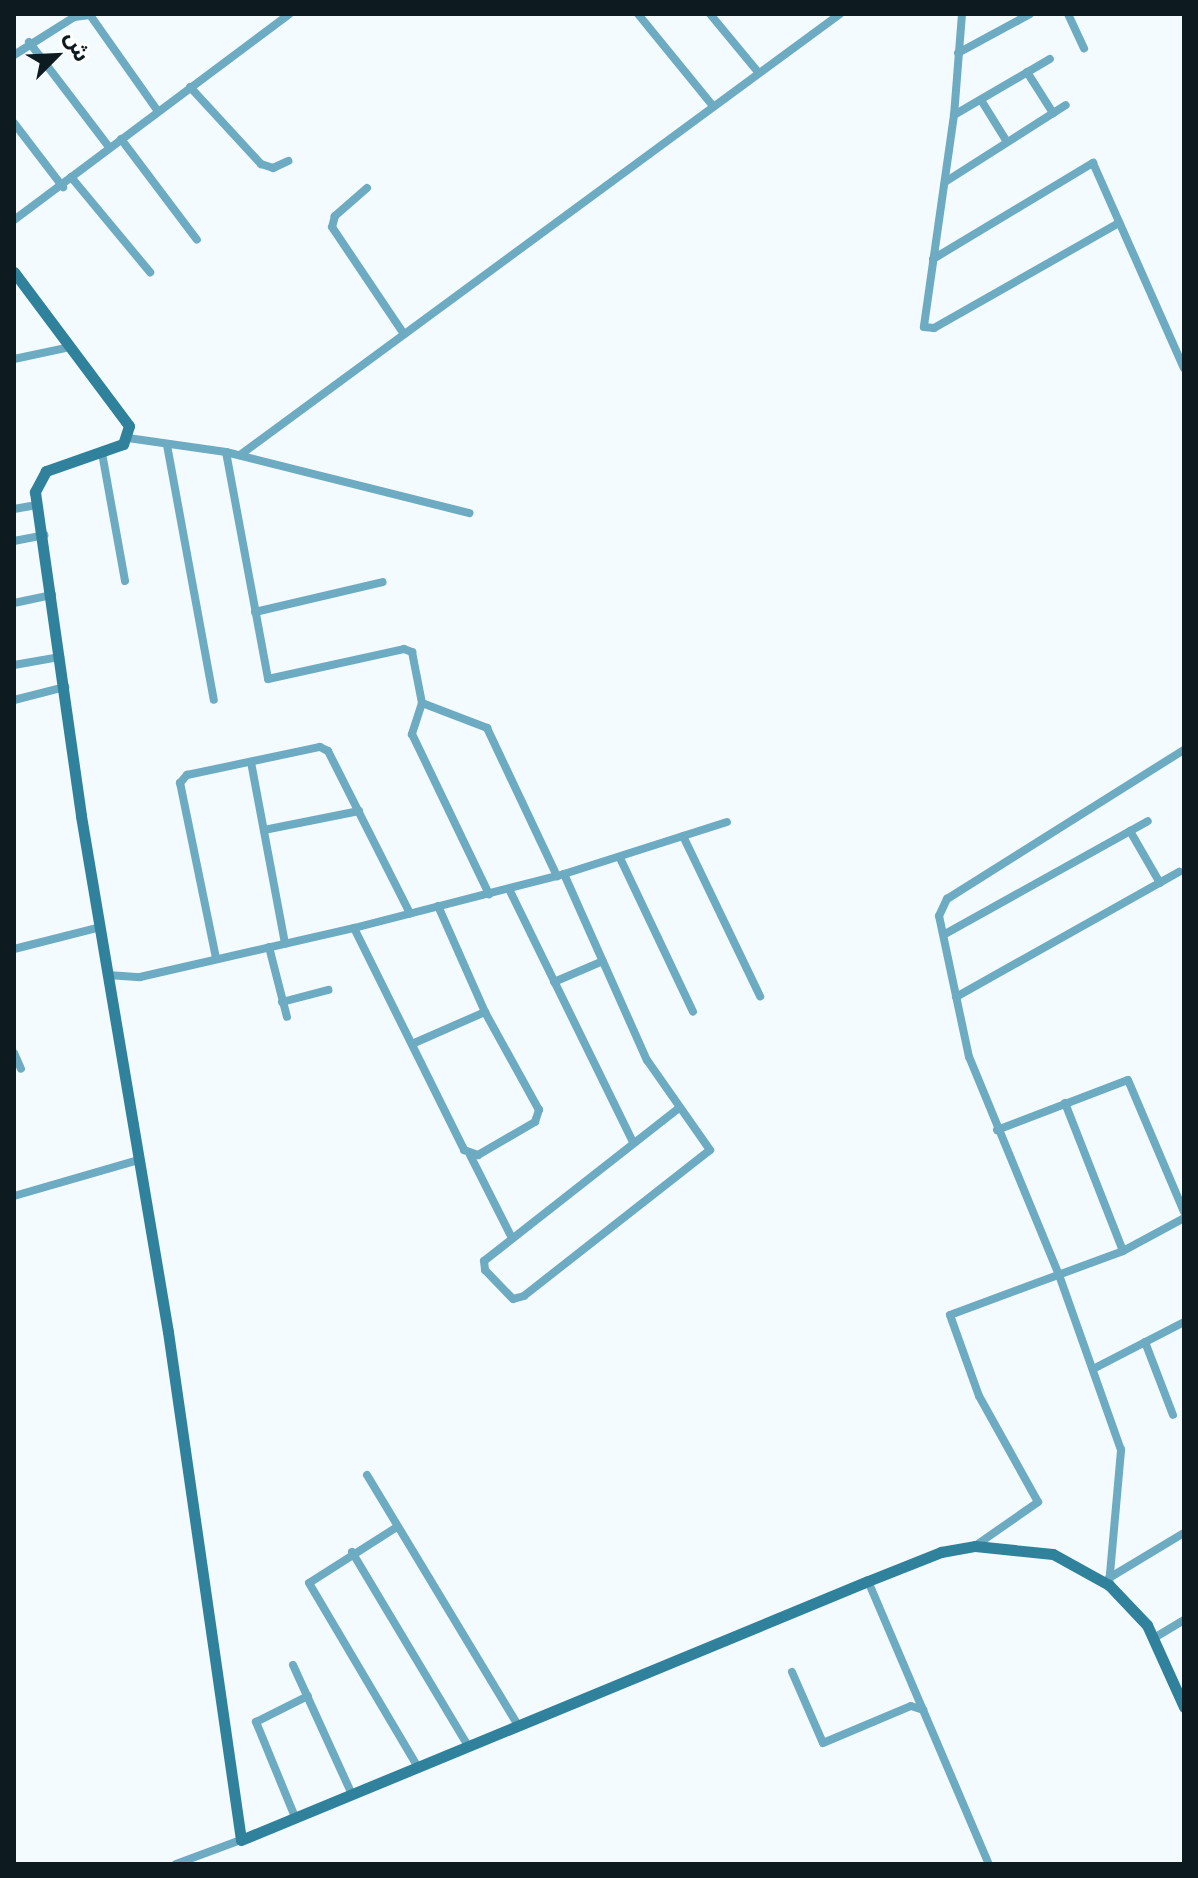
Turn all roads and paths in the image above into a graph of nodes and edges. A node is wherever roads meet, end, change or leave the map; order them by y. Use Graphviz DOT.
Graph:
graph roads {
  1 [pos="289,14"];
  2 [pos="638,14"];
  3 [pos="710,14"];
  4 [pos="840,14"];
  5 [pos="962,14"];
  6 [pos="1030,14"];
  7 [pos="1068,14"];
  8 [pos="29,42"];
  9 [pos="1084,49"];
  10 [pos="958,53"];
  11 [pos="14,55"];
  12 [pos="1050,59"];
  13 [pos="758,72"];
  14 [pos="1027,72"];
  15 [pos="190,87"];
  16 [pos="981,100"];
  17 [pos="1066,105"];
  18 [pos="713,106"];
  19 [pos="157,110"];
  20 [pos="1053,113"];
  21 [pos="954,115"];
  22 [pos="14,123"];
  23 [pos="121,139"];
  24 [pos="1007,142"];
  25 [pos="109,147"];
  26 [pos="288,161"];
  27 [pos="71,177"];
  28 [pos="945,182"];
  29 [pos="63,187"];
  30 [pos="367,188"];
  31 [pos="14,220"];
  32 [pos="1119,223"];
  33 [pos="197,240"];
  34 [pos="933,259"];
  35 [pos="14,272"];
  36 [pos="150,272"];
  37 [pos="19,287"];
  38 [pos="404,334"];
  39 [pos="70,347"];
  40 [pos="14,359"];
  41 [pos="1184,368"];
  42 [pos="128,438"];
  43 [pos="167,445"];
  44 [pos="226,452"];
  45 [pos="102,453"];
  46 [pos="240,455"];
  47 [pos="37,505"];
  48 [pos="14,509"];
  49 [pos="469,513"];
  50 [pos="44,535"];
  51 [pos="14,541"];
  52 [pos="125,581"];
  53 [pos="383,582"];
  54 [pos="53,595"];
  55 [pos="14,603"];
  56 [pos="255,612"];
  57 [pos="61,656"];
  58 [pos="14,665"];
  59 [pos="65,687"];
  60 [pos="14,700"];
  61 [pos="214,700"];
  62 [pos="422,703"];
  63 [pos="1184,750"];
  64 [pos="251,762"];
  65 [pos="359,811"];
  66 [pos="1148,821"];
  67 [pos="727,822"];
  68 [pos="264,830"];
  69 [pos="1130,831"];
  70 [pos="683,836"];
  71 [pos="620,858"];
  72 [pos="1179,872"];
  73 [pos="560,875"];
  74 [pos="1160,883"];
  75 [pos="509,889"];
  76 [pos="489,894"];
  77 [pos="438,906"];
  78 [pos="410,913"];
  79 [pos="100,927"];
  80 [pos="354,928"];
  81 [pos="945,934"];
  82 [pos="285,944"];
  83 [pos="269,947"];
  84 [pos="14,949"];
  85 [pos="216,958"];
  86 [pos="603,961"];
  87 [pos="108,975"];
  88 [pos="554,982"];
  89 [pos="328,990"];
  90 [pos="760,996"];
  91 [pos="956,997"];
  92 [pos="282,1002"];
  93 [pos="485,1012"];
  94 [pos="693,1012"];
  95 [pos="287,1017"];
  96 [pos="412,1044"];
  97 [pos="14,1053"];
  98 [pos="21,1069"];
  99 [pos="1065,1103"];
  100 [pos="679,1108"];
  101 [pos="997,1130"];
  102 [pos="633,1142"];
  103 [pos="470,1155"];
  104 [pos="139,1160"];
  105 [pos="14,1196"];
  106 [pos="1184,1215"];
  107 [pos="512,1238"];
  108 [pos="1123,1251"];
  109 [pos="1059,1275"];
  110 [pos="1184,1322"];
  111 [pos="1145,1342"];
  112 [pos="1093,1369"];
  113 [pos="1173,1415"];
  114 [pos="367,1475"];
  115 [pos="397,1527"];
  116 [pos="1184,1533"];
  117 [pos="975,1546"];
  118 [pos="352,1552"];
  119 [pos="868,1581"];
  120 [pos="1109,1581"];
  121 [pos="1184,1620"];
  122 [pos="1154,1638"];
  123 [pos="293,1665"];
  124 [pos="792,1672"];
  125 [pos="308,1696"];
  126 [pos="1184,1707"];
  127 [pos="923,1710"];
  128 [pos="517,1724"];
  129 [pos="467,1744"];
  130 [pos="416,1764"];
  131 [pos="351,1792"];
  132 [pos="295,1817"];
  133 [pos="241,1840"];
  134 [pos="176,1864"];
  135 [pos="989,1864"];
  1 -- 15 [label="street"];
  2 -- 18 [label="street"];
  3 -- 13 [label="street"];
  4 -- 13 [label="street"];
  5 -- 10 [label="street"];
  6 -- 10 [label="street"];
  7 -- 9 [label="street"];
  8 -- 11 [label="street"];
  8 -- 19 [label="street"];
  8 -- 25 [label="street"];
  10 -- 21 [label="street"];
  12 -- 14 [label="street"];
  13 -- 18 [label="street"];
  14 -- 16 [label="street"];
  14 -- 20 [label="street"];
  15 -- 19 [label="street"];
  15 -- 26 [label="street"];
  16 -- 21 [label="street"];
  16 -- 24 [label="street"];
  17 -- 20 [label="street"];
  18 -- 38 [label="street"];
  19 -- 23 [label="street"];
  20 -- 24 [label="street"];
  21 -- 28 [label="street"];
  22 -- 29 [label="street"];
  23 -- 25 [label="street"];
  23 -- 33 [label="street"];
  24 -- 28 [label="street"];
  25 -- 27 [label="street"];
  27 -- 29 [label="street"];
  27 -- 36 [label="street"];
  28 -- 34 [label="street"];
  29 -- 31 [label="street"];
  30 -- 38 [label="street"];
  32 -- 34 [label="street"];
  32 -- 34 [label="street"];
  32 -- 41 [label="street"];
  35 -- 37 [label="street"];
  37 -- 39 [label="street"];
  38 -- 46 [label="street"];
  39 -- 40 [label="street"];
  39 -- 42 [label="street"];
  42 -- 43 [label="street"];
  42 -- 45 [label="street"];
  43 -- 44 [label="street"];
  43 -- 61 [label="street"];
  44 -- 46 [label="street"];
  44 -- 56 [label="street"];
  45 -- 47 [label="street"];
  45 -- 52 [label="street"];
  46 -- 49 [label="street"];
  47 -- 48 [label="street"];
  47 -- 50 [label="street"];
  50 -- 51 [label="street"];
  50 -- 54 [label="street"];
  53 -- 56 [label="street"];
  54 -- 55 [label="street"];
  54 -- 57 [label="street"];
  56 -- 62 [label="street"];
  57 -- 58 [label="street"];
  57 -- 59 [label="street"];
  59 -- 60 [label="street"];
  59 -- 79 [label="street"];
  62 -- 73 [label="street"];
  62 -- 76 [label="street"];
  63 -- 81 [label="street"];
  64 -- 65 [label="street"];
  64 -- 68 [label="street"];
  64 -- 85 [label="street"];
  65 -- 68 [label="street"];
  65 -- 78 [label="street"];
  66 -- 69 [label="street"];
  67 -- 70 [label="street"];
  68 -- 82 [label="street"];
  69 -- 74 [label="street"];
  69 -- 81 [label="street"];
  70 -- 71 [label="street"];
  70 -- 90 [label="street"];
  71 -- 73 [label="street"];
  71 -- 94 [label="street"];
  72 -- 74 [label="street"];
  73 -- 75 [label="street"];
  73 -- 86 [label="street"];
  74 -- 91 [label="street"];
  75 -- 76 [label="street"];
  75 -- 88 [label="street"];
  76 -- 77 [label="street"];
  77 -- 78 [label="street"];
  77 -- 93 [label="street"];
  78 -- 80 [label="street"];
  79 -- 84 [label="street"];
  79 -- 87 [label="street"];
  80 -- 82 [label="street"];
  80 -- 96 [label="street"];
  81 -- 91 [label="street"];
  82 -- 83 [label="street"];
  83 -- 85 [label="street"];
  83 -- 92 [label="street"];
  85 -- 87 [label="street"];
  86 -- 88 [label="street"];
  86 -- 100 [label="street"];
  87 -- 104 [label="street"];
  88 -- 102 [label="street"];
  89 -- 92 [label="street"];
  91 -- 101 [label="street"];
  92 -- 95 [label="street"];
  93 -- 96 [label="street"];
  93 -- 103 [label="street"];
  96 -- 103 [label="street"];
  97 -- 98 [label="street"];
  99 -- 101 [label="street"];
  99 -- 106 [label="street"];
  99 -- 108 [label="street"];
  100 -- 102 [label="street"];
  100 -- 107 [label="street"];
  101 -- 109 [label="street"];
  102 -- 107 [label="street"];
  103 -- 107 [label="street"];
  104 -- 105 [label="street"];
  104 -- 133 [label="street"];
  106 -- 108 [label="street"];
  108 -- 109 [label="street"];
  109 -- 112 [label="street"];
  109 -- 117 [label="street"];
  110 -- 111 [label="street"];
  111 -- 112 [label="street"];
  111 -- 113 [label="street"];
  112 -- 120 [label="street"];
  114 -- 115 [label="street"];
  115 -- 118 [label="street"];
  115 -- 128 [label="street"];
  116 -- 120 [label="street"];
  117 -- 119 [label="street"];
  117 -- 120 [label="street"];
  118 -- 129 [label="street"];
  118 -- 130 [label="street"];
  119 -- 127 [label="street"];
  119 -- 128 [label="street"];
  120 -- 122 [label="street"];
  121 -- 122 [label="street"];
  122 -- 126 [label="street"];
  123 -- 125 [label="street"];
  124 -- 127 [label="street"];
  125 -- 131 [label="street"];
  125 -- 132 [label="street"];
  127 -- 135 [label="street"];
  128 -- 129 [label="street"];
  129 -- 130 [label="street"];
  130 -- 131 [label="street"];
  131 -- 132 [label="street"];
  132 -- 133 [label="street"];
  133 -- 134 [label="street"];
}
